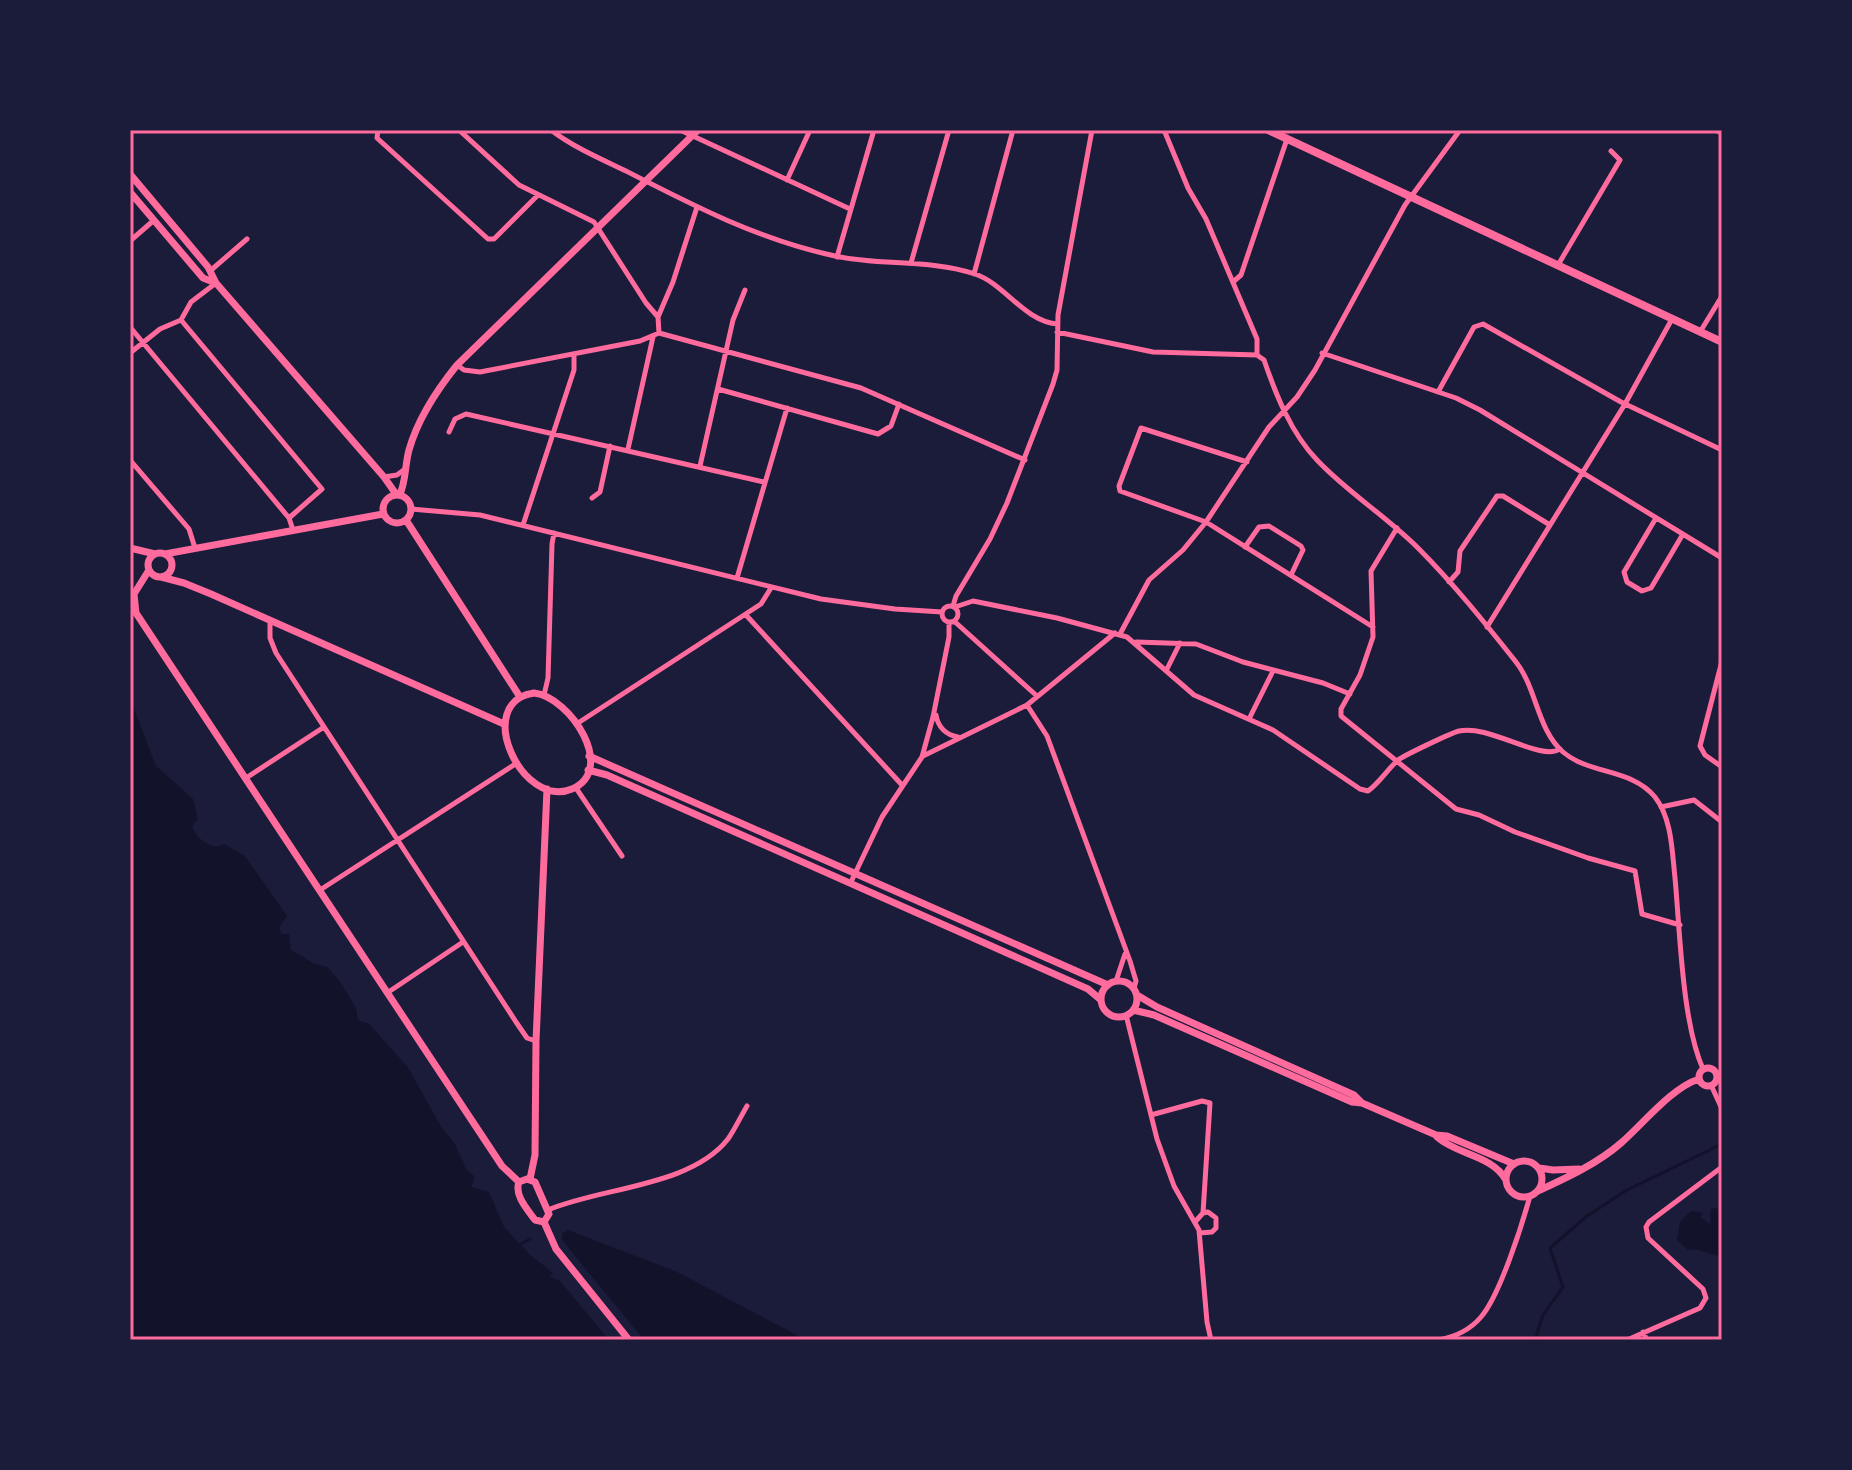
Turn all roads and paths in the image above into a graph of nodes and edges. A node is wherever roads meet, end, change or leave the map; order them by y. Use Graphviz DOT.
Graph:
graph roads {
  1 [pos="378,130"];
  2 [pos="459,130"];
  3 [pos="551,130"];
  4 [pos="680,130"];
  5 [pos="810,130"];
  6 [pos="874,130"];
  7 [pos="949,130"];
  8 [pos="1013,130"];
  9 [pos="1092,130"];
  10 [pos="1164,130"];
  11 [pos="1268,130"];
  12 [pos="1460,130"];
  13 [pos="1715,130"];
  14 [pos="695,133"];
  15 [pos="1722,133"];
  16 [pos="1287,139"];
  17 [pos="1611,151"];
  18 [pos="131,177"];
  19 [pos="787,180"];
  20 [pos="645,181"];
  21 [pos="130,192"];
  22 [pos="151,193"];
  23 [pos="538,195"];
  24 [pos="1410,197"];
  25 [pos="140,203"];
  26 [pos="697,207"];
  27 [pos="850,209"];
  28 [pos="153,221"];
  29 [pos="598,227"];
  30 [pos="247,239"];
  31 [pos="130,241"];
  32 [pos="837,257"];
  33 [pos="911,263"];
  34 [pos="1558,266"];
  35 [pos="210,271"];
  36 [pos="974,274"];
  37 [pos="1233,282"];
  38 [pos="216,283"];
  39 [pos="745,290"];
  40 [pos="1722,296"];
  41 [pos="658,317"];
  42 [pos="1672,319"];
  43 [pos="181,320"];
  44 [pos="1057,324"];
  45 [pos="130,327"];
  46 [pos="1057,332"];
  47 [pos="1700,332"];
  48 [pos="656,335"];
  49 [pos="143,342"];
  50 [pos="1722,342"];
  51 [pos="727,352"];
  52 [pos="130,353"];
  53 [pos="1322,353"];
  54 [pos="574,354"];
  55 [pos="1257,355"];
  56 [pos="457,365"];
  57 [pos="718,389"];
  58 [pos="1438,393"];
  59 [pos="899,404"];
  60 [pos="1625,404"];
  61 [pos="787,408"];
  62 [pos="1285,412"];
  63 [pos="449,432"];
  64 [pos="554,433"];
  65 [pos="610,446"];
  66 [pos="628,449"];
  67 [pos="1722,450"];
  68 [pos="130,460"];
  69 [pos="1025,460"];
  70 [pos="1247,462"];
  71 [pos="700,466"];
  72 [pos="406,468"];
  73 [pos="1581,472"];
  74 [pos="384,477"];
  75 [pos="764,482"];
  76 [pos="398,494"];
  77 [pos="592,498"];
  78 [pos="411,509"];
  79 [pos="383,514"];
  80 [pos="289,518"];
  81 [pos="1656,518"];
  82 [pos="406,520"];
  83 [pos="1206,522"];
  84 [pos="523,525"];
  85 [pos="1550,525"];
  86 [pos="1397,528"];
  87 [pos="293,531"];
  88 [pos="554,533"];
  89 [pos="1683,534"];
  90 [pos="1245,547"];
  91 [pos="133,549"];
  92 [pos="192,550"];
  93 [pos="160,554"];
  94 [pos="1722,558"];
  95 [pos="172,567"];
  96 [pos="149,568"];
  97 [pos="1291,575"];
  98 [pos="161,577"];
  99 [pos="737,578"];
  100 [pos="1449,582"];
  101 [pos="184,583"];
  102 [pos="771,588"];
  103 [pos="954,607"];
  104 [pos="942,612"];
  105 [pos="746,615"];
  106 [pos="951,621"];
  107 [pos="270,622"];
  108 [pos="1374,627"];
  109 [pos="1487,627"];
  110 [pos="1118,633"];
  111 [pos="1136,642"];
  112 [pos="1180,643"];
  113 [pos="1722,661"];
  114 [pos="1166,671"];
  115 [pos="1273,671"];
  116 [pos="1350,694"];
  117 [pos="544,695"];
  118 [pos="1037,696"];
  119 [pos="520,697"];
  120 [pos="1027,705"];
  121 [pos="935,710"];
  122 [pos="1249,719"];
  123 [pos="578,723"];
  124 [pos="504,724"];
  125 [pos="324,727"];
  126 [pos="960,738"];
  127 [pos="1560,749"];
  128 [pos="589,756"];
  129 [pos="922,757"];
  130 [pos="1398,761"];
  131 [pos="517,763"];
  132 [pos="1722,767"];
  133 [pos="588,770"];
  134 [pos="246,778"];
  135 [pos="902,785"];
  136 [pos="576,788"];
  137 [pos="547,789"];
  138 [pos="1661,807"];
  139 [pos="1722,822"];
  140 [pos="397,839"];
  141 [pos="622,856"];
  142 [pos="854,872"];
  143 [pos="851,882"];
  144 [pos="319,890"];
  145 [pos="1680,925"];
  146 [pos="463,942"];
  147 [pos="1126,953"];
  148 [pos="1112,983"];
  149 [pos="1135,992"];
  150 [pos="387,993"];
  151 [pos="1101,1000"];
  152 [pos="1130,1013"];
  153 [pos="536,1041"];
  154 [pos="1703,1069"];
  155 [pos="1719,1072"];
  156 [pos="1699,1079"];
  157 [pos="1711,1085"];
  158 [pos="1362,1103"];
  159 [pos="747,1106"];
  160 [pos="1722,1109"];
  161 [pos="1151,1115"];
  162 [pos="1436,1135"];
  163 [pos="1514,1164"];
  164 [pos="1722,1167"];
  165 [pos="1539,1168"];
  166 [pos="1581,1168"];
  167 [pos="530,1179"];
  168 [pos="1506,1181"];
  169 [pos="519,1182"];
  170 [pos="1538,1191"];
  171 [pos="1530,1196"];
  172 [pos="548,1210"];
  173 [pos="1203,1213"];
  174 [pos="544,1222"];
  175 [pos="1195,1222"];
  176 [pos="1200,1233"];
  177 [pos="1643,1332"];
  178 [pos="629,1340"];
  179 [pos="1211,1340"];
  180 [pos="1438,1340"];
  181 [pos="1627,1340"];
  182 [pos="1647,1340"];
  1 -- 23 [label="street"];
  2 -- 23 [label="street"];
  3 -- 20 [label="street"];
  4 -- 14 [label="street"];
  5 -- 19 [label="street"];
  6 -- 27 [label="street"];
  7 -- 33 [label="street"];
  8 -- 36 [label="street"];
  9 -- 44 [label="street"];
  10 -- 37 [label="street"];
  11 -- 16 [label="main road"];
  12 -- 24 [label="street"];
  13 -- 15 [label="street"];
  14 -- 19 [label="street"];
  14 -- 20 [label="street"];
  16 -- 24 [label="main road"];
  16 -- 37 [label="street"];
  17 -- 34 [label="street"];
  18 -- 22 [label="street"];
  19 -- 27 [label="street"];
  20 -- 26 [label="street"];
  20 -- 29 [label="street"];
  21 -- 25 [label="street"];
  22 -- 25 [label="street"];
  22 -- 35 [label="street"];
  23 -- 29 [label="street"];
  24 -- 34 [label="main road"];
  24 -- 53 [label="street"];
  25 -- 28 [label="street"];
  26 -- 32 [label="street"];
  26 -- 41 [label="street"];
  27 -- 32 [label="street"];
  28 -- 31 [label="street"];
  28 -- 38 [label="street"];
  29 -- 41 [label="street"];
  29 -- 56 [label="street"];
  30 -- 35 [label="street"];
  32 -- 33 [label="street"];
  33 -- 36 [label="street"];
  34 -- 42 [label="main road"];
  35 -- 38 [label="street"];
  36 -- 44 [label="street"];
  37 -- 55 [label="street"];
  38 -- 43 [label="street"];
  38 -- 74 [label="street"];
  39 -- 51 [label="street"];
  40 -- 47 [label="street"];
  41 -- 48 [label="street"];
  42 -- 47 [label="main road"];
  42 -- 60 [label="street"];
  43 -- 49 [label="street"];
  43 -- 80 [label="street"];
  44 -- 46 [label="street"];
  45 -- 49 [label="street"];
  46 -- 55 [label="street"];
  46 -- 69 [label="street"];
  47 -- 50 [label="main road"];
  48 -- 51 [label="street"];
  48 -- 54 [label="street"];
  48 -- 66 [label="street"];
  49 -- 52 [label="street"];
  49 -- 80 [label="street"];
  51 -- 57 [label="street"];
  51 -- 59 [label="street"];
  53 -- 58 [label="street"];
  53 -- 62 [label="street"];
  54 -- 56 [label="street"];
  54 -- 64 [label="street"];
  55 -- 62 [label="street"];
  56 -- 72 [label="street"];
  57 -- 61 [label="street"];
  57 -- 71 [label="street"];
  58 -- 60 [label="street"];
  58 -- 73 [label="street"];
  59 -- 61 [label="street"];
  59 -- 69 [label="street"];
  60 -- 67 [label="street"];
  60 -- 73 [label="street"];
  61 -- 75 [label="street"];
  62 -- 70 [label="street"];
  62 -- 86 [label="street"];
  63 -- 64 [label="street"];
  64 -- 65 [label="street"];
  64 -- 84 [label="street"];
  65 -- 66 [label="street"];
  65 -- 77 [label="street"];
  66 -- 71 [label="street"];
  68 -- 92 [label="street"];
  69 -- 103 [label="street"];
  70 -- 83 [label="street"];
  70 -- 83 [label="street"];
  71 -- 75 [label="street"];
  72 -- 74 [label="street"];
  72 -- 76 [label="street"];
  73 -- 81 [label="street"];
  73 -- 85 [label="street"];
  74 -- 76 [label="street"];
  75 -- 99 [label="street"];
  76 -- 78 [label="street"];
  76 -- 79 [label="street"];
  78 -- 82 [label="street"];
  78 -- 84 [label="street"];
  79 -- 82 [label="street"];
  79 -- 87 [label="street"];
  80 -- 87 [label="street"];
  81 -- 89 [label="street"];
  81 -- 89 [label="street"];
  82 -- 119 [label="street"];
  83 -- 90 [label="street"];
  83 -- 110 [label="street"];
  84 -- 88 [label="street"];
  85 -- 100 [label="street"];
  85 -- 109 [label="street"];
  86 -- 100 [label="street"];
  86 -- 108 [label="street"];
  87 -- 92 [label="street"];
  88 -- 99 [label="street"];
  88 -- 117 [label="street"];
  89 -- 94 [label="street"];
  90 -- 97 [label="street"];
  90 -- 97 [label="street"];
  91 -- 93 [label="street"];
  91 -- 96 [label="street"];
  92 -- 93 [label="street"];
  92 -- 95 [label="street"];
  93 -- 95 [label="street"];
  93 -- 96 [label="street"];
  95 -- 98 [label="street"];
  95 -- 101 [label="street"];
  96 -- 98 [label="street"];
  96 -- 134 [label="street"];
  97 -- 108 [label="street"];
  98 -- 101 [label="street"];
  99 -- 102 [label="street"];
  100 -- 109 [label="street"];
  101 -- 107 [label="street"];
  102 -- 104 [label="street"];
  102 -- 105 [label="street"];
  103 -- 104 [label="street"];
  103 -- 106 [label="street"];
  103 -- 110 [label="street"];
  104 -- 106 [label="street"];
  105 -- 123 [label="street"];
  105 -- 135 [label="street"];
  106 -- 118 [label="street"];
  106 -- 121 [label="street"];
  107 -- 124 [label="street"];
  107 -- 125 [label="street"];
  108 -- 116 [label="street"];
  109 -- 127 [label="street"];
  110 -- 111 [label="street"];
  110 -- 118 [label="street"];
  111 -- 112 [label="street"];
  111 -- 114 [label="street"];
  112 -- 114 [label="street"];
  112 -- 115 [label="street"];
  113 -- 132 [label="street"];
  114 -- 122 [label="street"];
  115 -- 116 [label="street"];
  115 -- 122 [label="street"];
  116 -- 130 [label="street"];
  117 -- 119 [label="street"];
  117 -- 123 [label="street"];
  118 -- 120 [label="street"];
  119 -- 124 [label="street"];
  120 -- 126 [label="street"];
  120 -- 147 [label="street"];
  121 -- 126 [label="street"];
  121 -- 129 [label="street"];
  122 -- 130 [label="street"];
  123 -- 128 [label="street"];
  124 -- 131 [label="street"];
  125 -- 134 [label="street"];
  125 -- 140 [label="street"];
  126 -- 129 [label="street"];
  127 -- 130 [label="street"];
  127 -- 138 [label="street"];
  128 -- 133 [label="street"];
  128 -- 142 [label="street"];
  129 -- 135 [label="street"];
  130 -- 145 [label="street"];
  131 -- 137 [label="street"];
  131 -- 140 [label="street"];
  133 -- 136 [label="street"];
  133 -- 143 [label="street"];
  134 -- 144 [label="street"];
  135 -- 142 [label="street"];
  136 -- 137 [label="street"];
  136 -- 141 [label="street"];
  137 -- 153 [label="street"];
  138 -- 139 [label="street"];
  138 -- 145 [label="street"];
  140 -- 144 [label="street"];
  140 -- 146 [label="street"];
  142 -- 143 [label="street"];
  142 -- 148 [label="street"];
  143 -- 151 [label="street"];
  144 -- 150 [label="street"];
  145 -- 154 [label="street"];
  146 -- 150 [label="street"];
  146 -- 153 [label="street"];
  147 -- 148 [label="street"];
  147 -- 149 [label="street"];
  148 -- 149 [label="street"];
  148 -- 151 [label="street"];
  149 -- 152 [label="street"];
  149 -- 158 [label="street"];
  150 -- 169 [label="street"];
  151 -- 152 [label="street"];
  152 -- 158 [label="street"];
  152 -- 161 [label="street"];
  153 -- 167 [label="street"];
  154 -- 155 [label="street"];
  154 -- 156 [label="street"];
  155 -- 157 [label="street"];
  156 -- 157 [label="street"];
  156 -- 166 [label="street"];
  157 -- 160 [label="street"];
  158 -- 162 [label="street"];
  159 -- 172 [label="street"];
  161 -- 173 [label="street"];
  161 -- 175 [label="street"];
  162 -- 163 [label="street"];
  162 -- 168 [label="street"];
  163 -- 165 [label="street"];
  163 -- 168 [label="street"];
  164 -- 177 [label="street"];
  165 -- 166 [label="street"];
  165 -- 170 [label="street"];
  166 -- 170 [label="street"];
  167 -- 169 [label="street"];
  167 -- 172 [label="street"];
  168 -- 171 [label="street"];
  169 -- 174 [label="street"];
  170 -- 171 [label="street"];
  171 -- 180 [label="street"];
  172 -- 174 [label="street"];
  173 -- 175 [label="street"];
  173 -- 176 [label="street"];
  174 -- 178 [label="street"];
  175 -- 176 [label="street"];
  176 -- 179 [label="street"];
  177 -- 181 [label="street"];
  177 -- 182 [label="street"];
}
